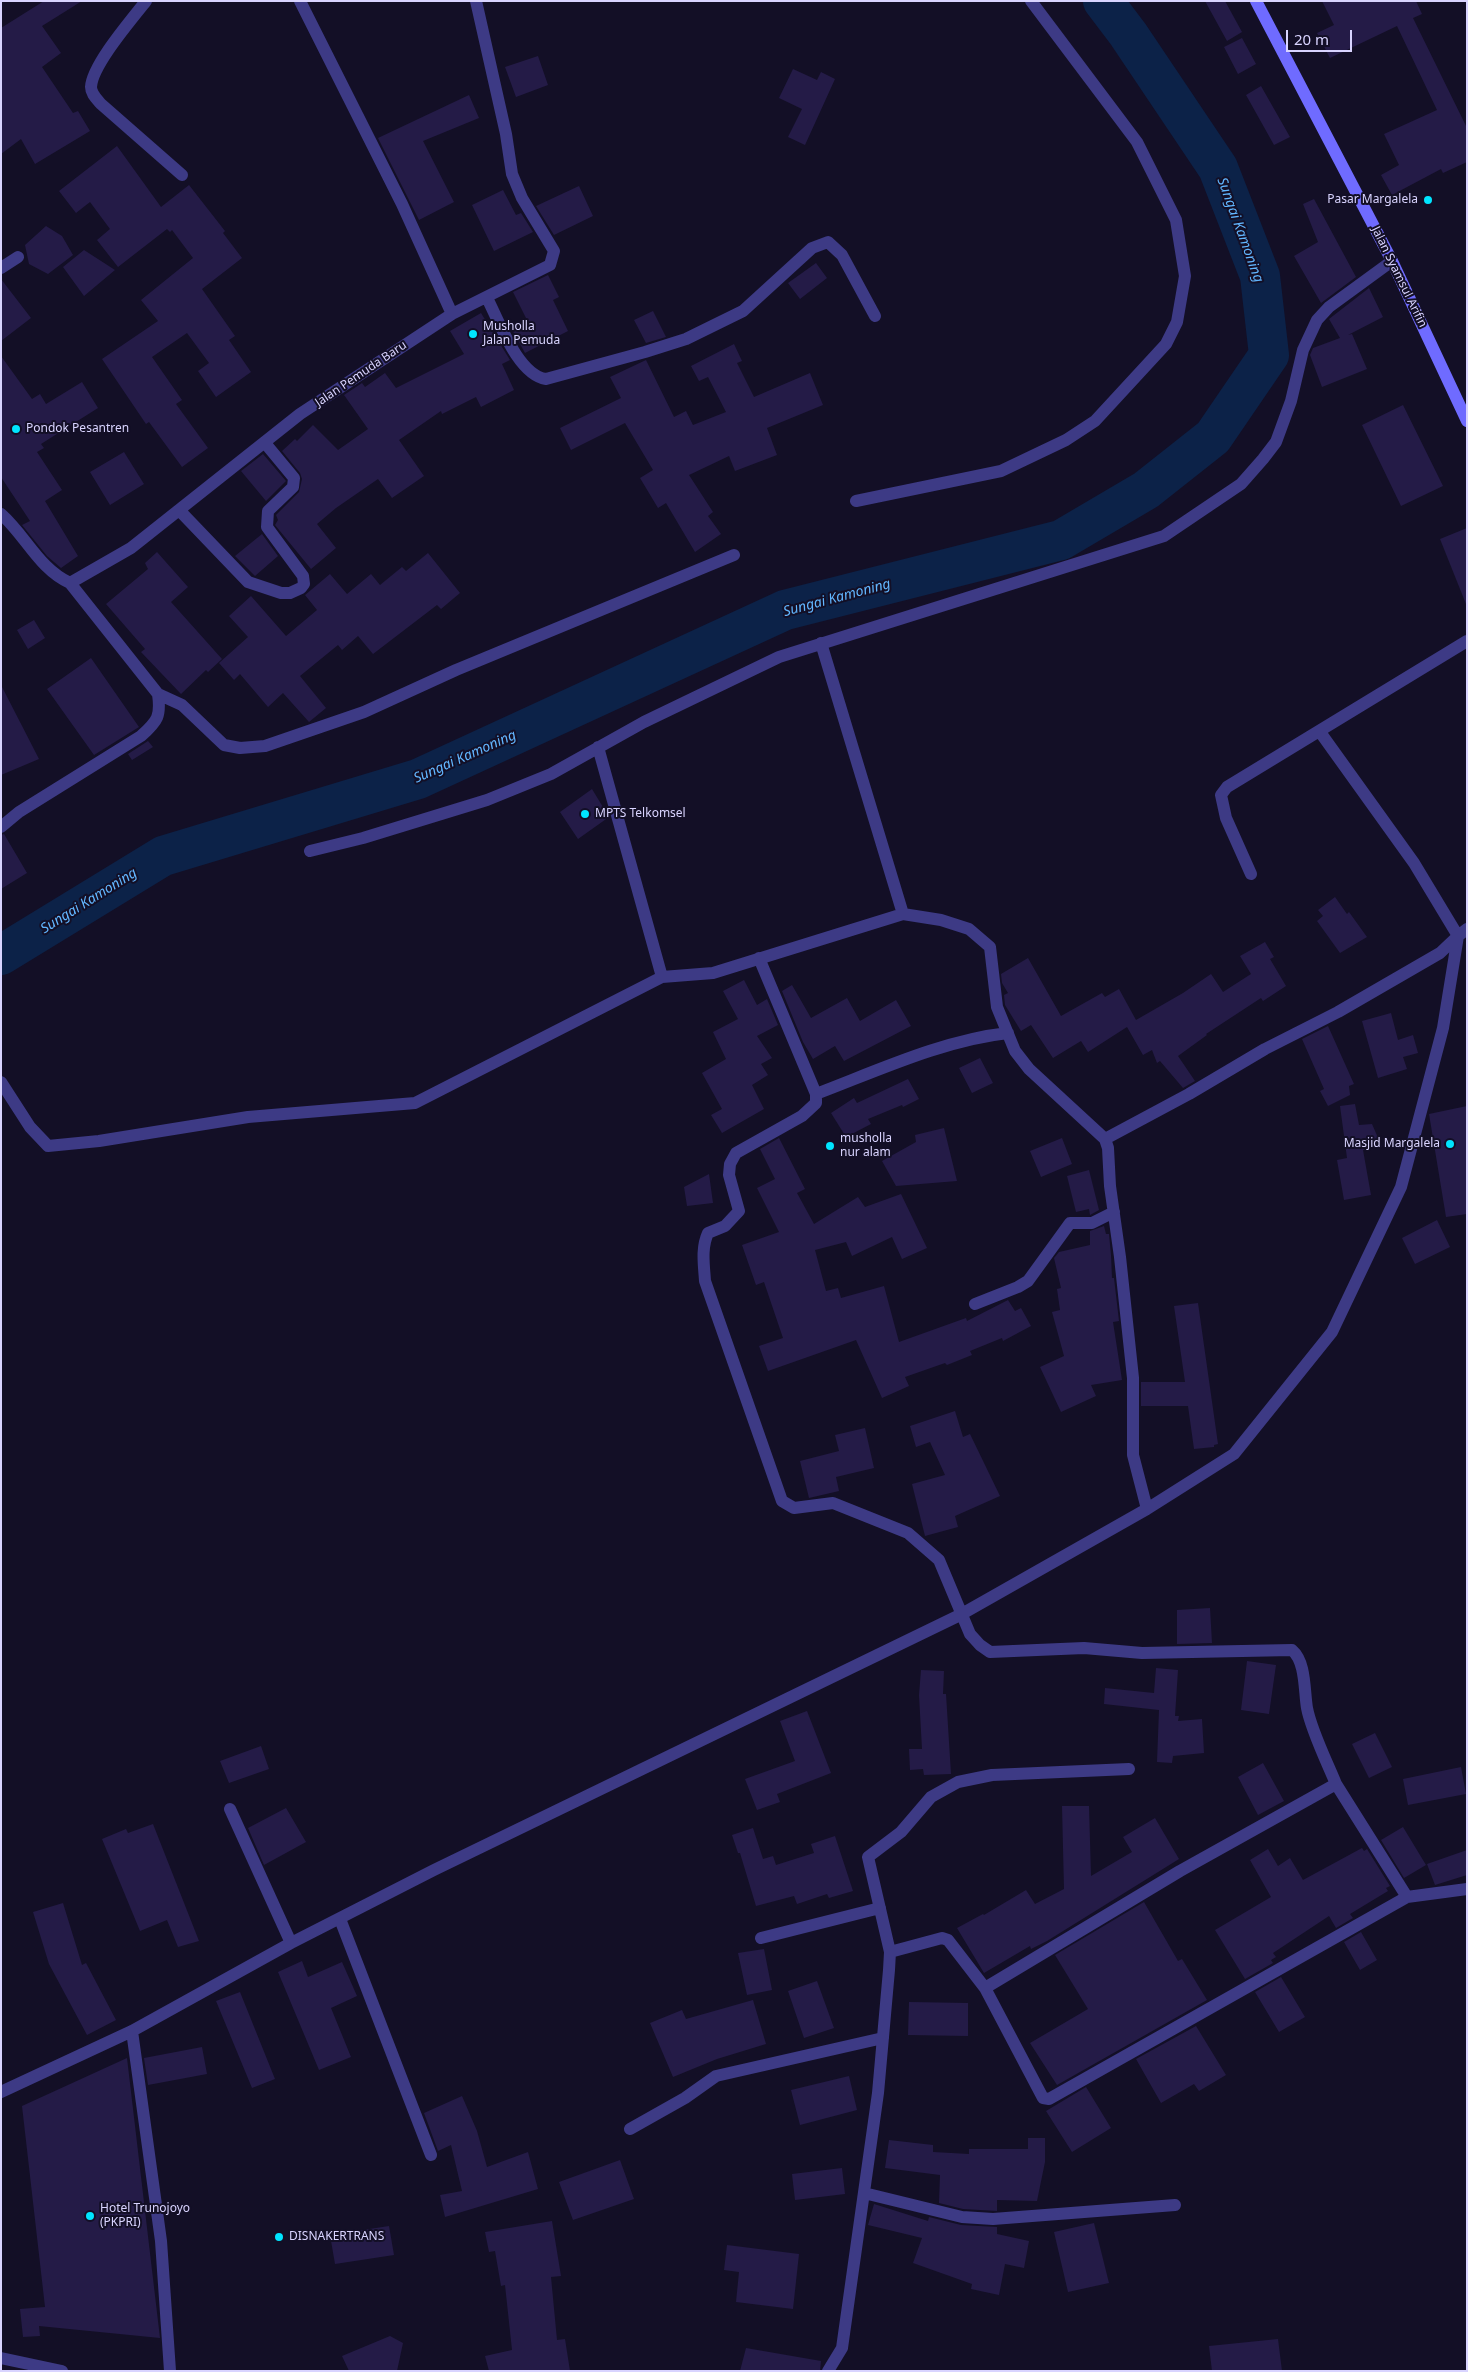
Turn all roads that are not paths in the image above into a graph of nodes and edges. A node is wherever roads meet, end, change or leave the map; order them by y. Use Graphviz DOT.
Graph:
graph roads {
  1 [pos="146,1"];
  2 [pos="300,1"];
  3 [pos="476,1"];
  4 [pos="1031,1"];
  5 [pos="1256,1"];
  6 [pos="182,175"];
  7 [pos="18,257"];
  8 [pos="1392,261"];
  9 [pos="1,268"];
  10 [pos="487,298"];
  11 [pos="452,314"];
  12 [pos="876,316"];
  13 [pos="1467,421"];
  14 [pos="265,443"];
  15 [pos="856,501"];
  16 [pos="179,510"];
  17 [pos="1,514"];
  18 [pos="734,555"];
  19 [pos="70,583"];
  20 [pos="1467,641"];
  21 [pos="821,643"];
  22 [pos="158,694"];
  23 [pos="1320,732"];
  24 [pos="598,747"];
  25 [pos="1,827"];
  26 [pos="310,851"];
  27 [pos="1251,874"];
  28 [pos="903,914"];
  29 [pos="1462,933"];
  30 [pos="759,958"];
  31 [pos="662,977"];
  32 [pos="1008,1033"];
  33 [pos="1,1082"];
  34 [pos="816,1094"];
  35 [pos="1105,1139"];
  36 [pos="1114,1212"];
  37 [pos="975,1304"];
  38 [pos="1147,1509"];
  39 [pos="960,1615"];
  40 [pos="1129,1769"];
  41 [pos="1336,1784"];
  42 [pos="230,1809"];
  43 [pos="1467,1889"];
  44 [pos="1407,1897"];
  45 [pos="880,1908"];
  46 [pos="340,1919"];
  47 [pos="761,1938"];
  48 [pos="291,1943"];
  49 [pos="890,1952"];
  50 [pos="985,1988"];
  51 [pos="132,2031"];
  52 [pos="883,2038"];
  53 [pos="1,2092"];
  54 [pos="630,2129"];
  55 [pos="431,2155"];
  56 [pos="864,2192"];
  57 [pos="1175,2205"];
  58 [pos="1,2358"];
  59 [pos="62,2371"];
  60 [pos="170,2371"];
  61 [pos="828,2371"];
  1 -- 6 [label="street"];
  2 -- 11 [label="street"];
  3 -- 10 [label="street, Jalan Pemuda Baru"];
  4 -- 15 [label="street"];
  5 -- 8 [label="main road, Jalan Syamsul Arifin"];
  7 -- 9 [label="street"];
  8 -- 13 [label="main road, Jalan Syamsul Arifin"];
  8 -- 21 [label="street"];
  10 -- 11 [label="street, Jalan Pemuda Baru"];
  10 -- 12 [label="street"];
  11 -- 14 [label="street, Jalan Pemuda Baru"];
  14 -- 16 [label="street, Jalan Pemuda Baru"];
  14 -- 16 [label="street"];
  16 -- 19 [label="street, Jalan Pemuda Baru"];
  17 -- 19 [label="street"];
  18 -- 22 [label="street"];
  19 -- 22 [label="street"];
  20 -- 23 [label="street"];
  21 -- 24 [label="street"];
  21 -- 28 [label="street"];
  22 -- 25 [label="street"];
  23 -- 27 [label="street"];
  23 -- 29 [label="street"];
  24 -- 26 [label="street"];
  24 -- 31 [label="street"];
  28 -- 30 [label="street"];
  28 -- 32 [label="street"];
  29 -- 35 [label="street"];
  29 -- 38 [label="street"];
  30 -- 31 [label="street"];
  30 -- 34 [label="street"];
  31 -- 33 [label="street"];
  32 -- 34 [label="street"];
  32 -- 35 [label="street"];
  34 -- 39 [label="street"];
  35 -- 36 [label="street"];
  36 -- 37 [label="street"];
  36 -- 38 [label="street"];
  38 -- 39 [label="street"];
  39 -- 41 [label="street"];
  39 -- 46 [label="street"];
  40 -- 45 [label="street"];
  41 -- 44 [label="street"];
  41 -- 50 [label="street"];
  42 -- 48 [label="street"];
  43 -- 44 [label="street"];
  44 -- 50 [label="street"];
  45 -- 47 [label="street"];
  45 -- 49 [label="street"];
  46 -- 48 [label="street"];
  46 -- 55 [label="street"];
  48 -- 51 [label="street"];
  49 -- 50 [label="street"];
  49 -- 52 [label="street"];
  51 -- 53 [label="street"];
  51 -- 60 [label="street"];
  52 -- 54 [label="street"];
  52 -- 56 [label="street"];
  56 -- 57 [label="street"];
  56 -- 61 [label="street"];
  58 -- 59 [label="street"];
}
